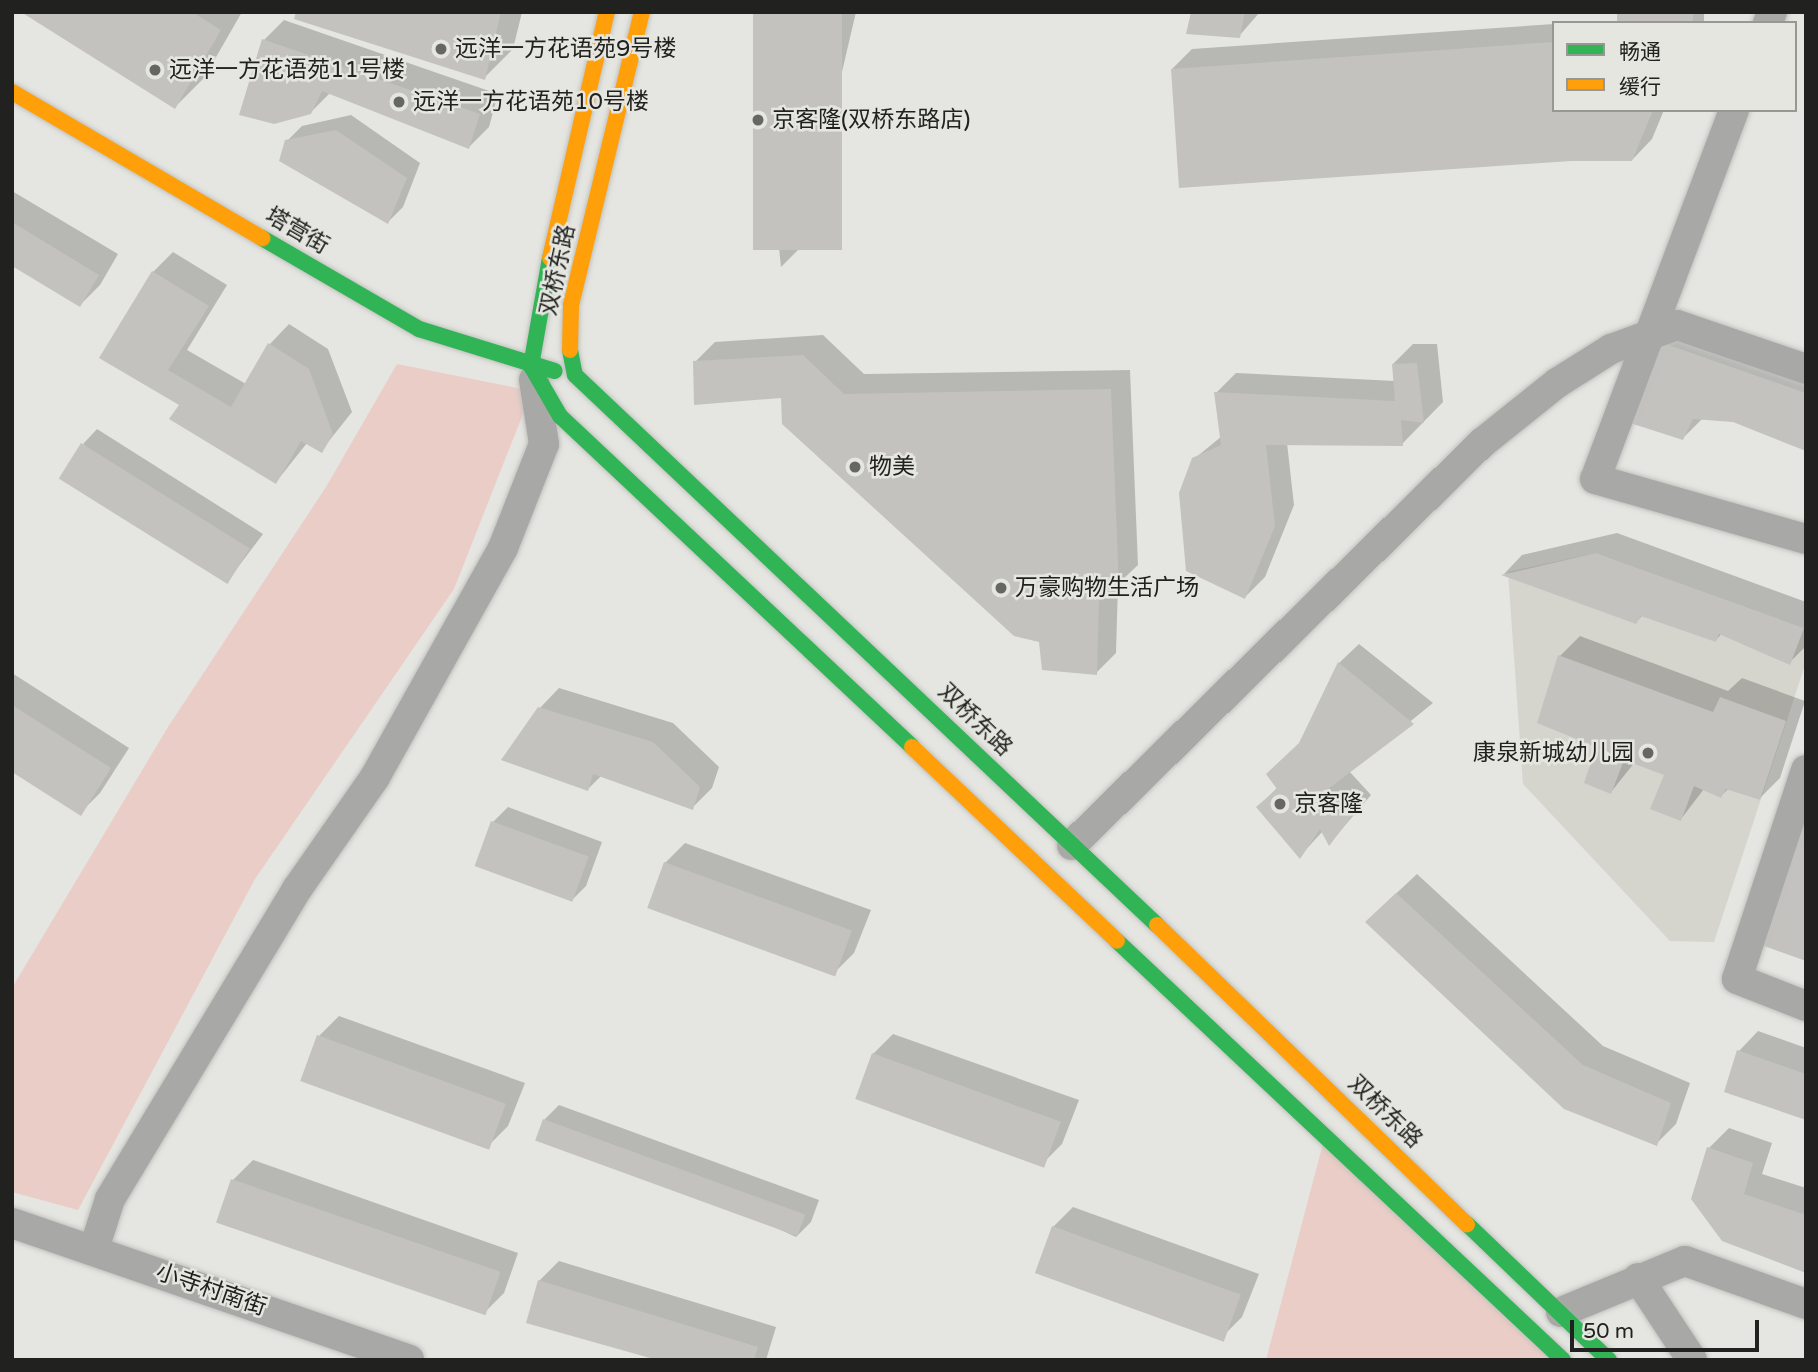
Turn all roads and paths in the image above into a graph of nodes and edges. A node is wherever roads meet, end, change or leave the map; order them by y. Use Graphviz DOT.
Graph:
graph roads {
  1 [pos="607,12"];
  2 [pos="642,12"];
  3 [pos="12,92"];
  4 [pos="1733,112"];
  5 [pos="1644,337"];
  6 [pos="531,366"];
  7 [pos="1806,369"];
  8 [pos="575,375"];
  9 [pos="1806,539"];
  10 [pos="1806,770"];
  11 [pos="1072,845"];
  12 [pos="1806,1006"];
  13 [pos="12,1223"];
  14 [pos="94,1249"];
  15 [pos="1638,1278"];
  16 [pos="1806,1304"];
  17 [pos="1561,1312"];
  18 [pos="408,1360"];
  19 [pos="1563,1360"];
  20 [pos="1609,1360"];
  21 [pos="1692,1360"];
  1 -- 6 [label="street, 双桥东路"];
  2 -- 8 [label="street, 双桥东路"];
  3 -- 6 [label="street, 塔营街"];
  4 -- 5 [label="street"];
  5 -- 7 [label="street"];
  5 -- 9 [label="street"];
  5 -- 11 [label="street"];
  6 -- 8 [label="street, 塔营街"];
  6 -- 14 [label="street"];
  6 -- 19 [label="street"];
  8 -- 11 [label="street, 双桥东路"];
  10 -- 12 [label="street"];
  11 -- 17 [label="street, 双桥东路"];
  13 -- 14 [label="street, 小寺村南街"];
  14 -- 18 [label="street, 小寺村南街"];
  15 -- 16 [label="street"];
  15 -- 17 [label="street"];
  15 -- 21 [label="street"];
  17 -- 20 [label="street, 双桥东路"];
}
